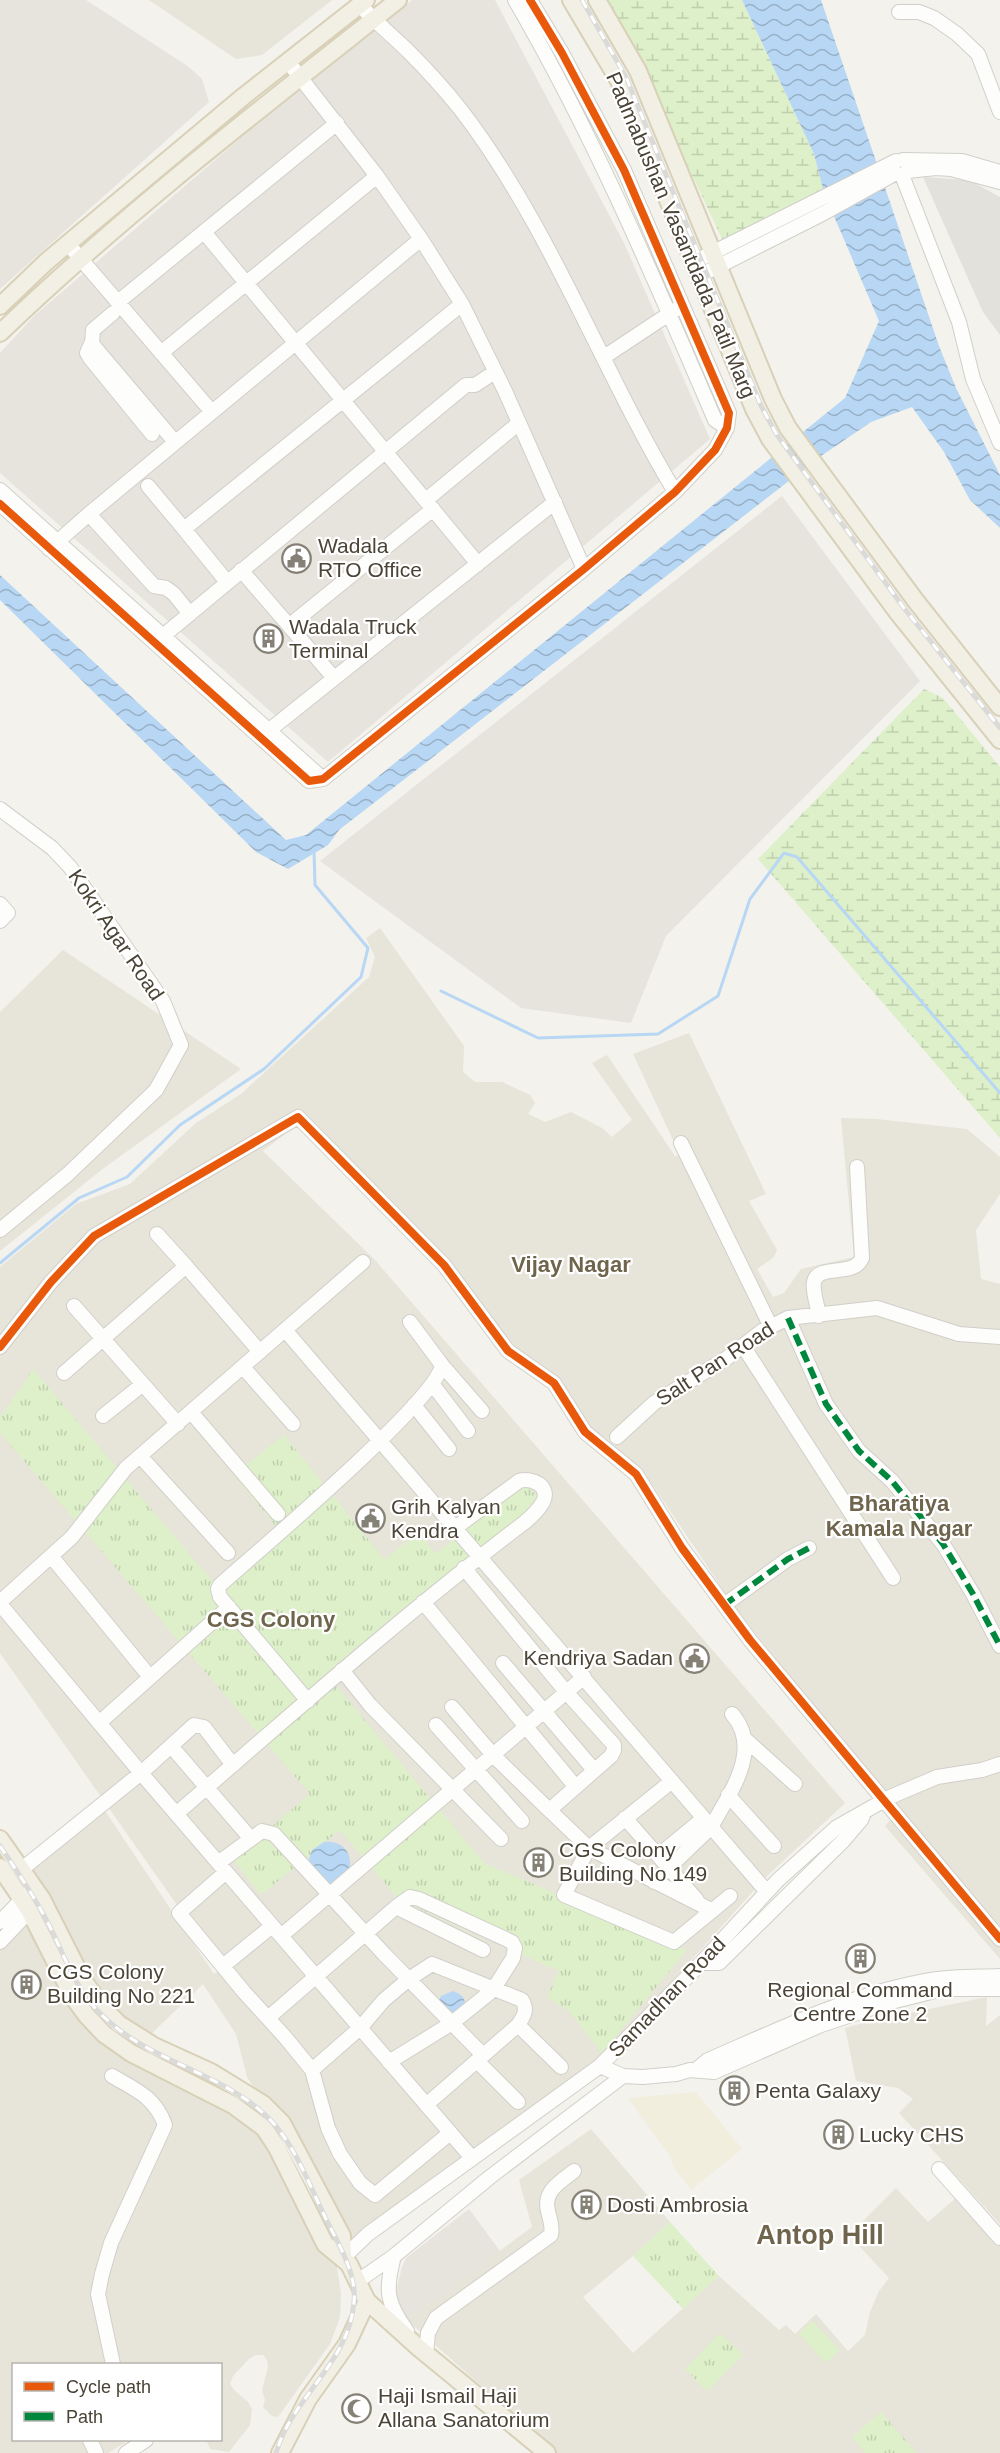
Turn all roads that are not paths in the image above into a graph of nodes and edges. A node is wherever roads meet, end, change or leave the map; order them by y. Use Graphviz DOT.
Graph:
graph roads {
  1 [pos="398,0"];
  2 [pos="515,0"];
  3 [pos="530,0"];
  4 [pos="571,0"];
  5 [pos="597,0"];
  6 [pos="363,2"];
  7 [pos="899,12"];
  8 [pos="373,20"];
  9 [pos="549,44"];
  10 [pos="289,63"];
  11 [pos="301,78"];
  12 [pos="1000,112"];
  13 [pos="337,123"];
  14 [pos="624,170"];
  15 [pos="896,170"];
  16 [pos="1000,172"];
  17 [pos="377,176"];
  18 [pos="607,178"];
  19 [pos="1000,182"];
  20 [pos="204,232"];
  21 [pos="421,239"];
  22 [pos="68,244"];
  23 [pos="81,259"];
  24 [pos="716,260"];
  25 [pos="697,269"];
  26 [pos="246,283"];
  27 [pos="462,304"];
  28 [pos="0,306"];
  29 [pos="116,308"];
  30 [pos="675,309"];
  31 [pos="0,333"];
  32 [pos="92,342"];
  33 [pos="296,343"];
  34 [pos="161,353"];
  35 [pos="604,357"];
  36 [pos="495,372"];
  37 [pos="343,399"];
  38 [pos="212,412"];
  39 [pos="519,423"];
  40 [pos="152,434"];
  41 [pos="175,442"];
  42 [pos="1000,442"];
  43 [pos="387,452"];
  44 [pos="148,486"];
  45 [pos="0,490"];
  46 [pos="675,492"];
  47 [pos="555,502"];
  48 [pos="0,504"];
  49 [pos="429,505"];
  50 [pos="88,514"];
  51 [pos="184,529"];
  52 [pos="53,544"];
  53 [pos="478,564"];
  54 [pos="584,569"];
  55 [pos="241,570"];
  56 [pos="227,582"];
  57 [pos="190,614"];
  58 [pos="290,626"];
  59 [pos="160,640"];
  60 [pos="334,678"];
  61 [pos="1000,707"];
  62 [pos="265,734"];
  63 [pos="1000,740"];
  64 [pos="0,808"];
  65 [pos="0,904"];
  66 [pos="0,921"];
  67 [pos="681,1143"];
  68 [pos="856,1167"];
  69 [pos="0,1230"];
  70 [pos="156,1234"];
  71 [pos="363,1262"];
  72 [pos="186,1266"];
  73 [pos="74,1306"];
  74 [pos="819,1316"];
  75 [pos="788,1318"];
  76 [pos="410,1322"];
  77 [pos="771,1327"];
  78 [pos="285,1330"];
  79 [pos="1000,1337"];
  80 [pos="104,1339"];
  81 [pos="743,1346"];
  82 [pos="0,1347"];
  83 [pos="260,1352"];
  84 [pos="442,1365"];
  85 [pos="243,1367"];
  86 [pos="64,1373"];
  87 [pos="143,1384"];
  88 [pos="433,1385"];
  89 [pos="414,1405"];
  90 [pos="482,1411"];
  91 [pos="191,1412"];
  92 [pos="103,1416"];
  93 [pos="178,1424"];
  94 [pos="293,1424"];
  95 [pos="468,1431"];
  96 [pos="617,1437"];
  97 [pos="380,1441"];
  98 [pos="449,1449"];
  99 [pos="140,1456"];
  100 [pos="278,1514"];
  101 [pos="456,1528"];
  102 [pos="809,1548"];
  103 [pos="228,1553"];
  104 [pos="51,1556"];
  105 [pos="480,1556"];
  106 [pos="464,1568"];
  107 [pos="892,1578"];
  108 [pos="423,1602"];
  109 [pos="0,1603"];
  110 [pos="724,1605"];
  111 [pos="229,1607"];
  112 [pos="1000,1646"];
  113 [pos="503,1663"];
  114 [pos="342,1671"];
  115 [pos="150,1677"];
  116 [pos="584,1677"];
  117 [pos="567,1693"];
  118 [pos="308,1701"];
  119 [pos="452,1707"];
  120 [pos="545,1711"];
  121 [pos="732,1714"];
  122 [pos="99,1723"];
  123 [pos="436,1725"];
  124 [pos="525,1725"];
  125 [pos="745,1739"];
  126 [pos="171,1746"];
  127 [pos="493,1755"];
  128 [pos="1000,1764"];
  129 [pos="233,1765"];
  130 [pos="477,1769"];
  131 [pos="594,1770"];
  132 [pos="141,1773"];
  133 [pos="672,1781"];
  134 [pos="795,1784"];
  135 [pos="575,1786"];
  136 [pos="208,1787"];
  137 [pos="452,1788"];
  138 [pos="729,1795"];
  139 [pos="885,1799"];
  140 [pos="547,1808"];
  141 [pos="865,1811"];
  142 [pos="176,1814"];
  143 [pos="626,1818"];
  144 [pos="522,1821"];
  145 [pos="711,1827"];
  146 [pos="0,1839"];
  147 [pos="251,1839"];
  148 [pos="501,1839"];
  149 [pos="774,1846"];
  150 [pos="589,1848"];
  151 [pos="658,1854"];
  152 [pos="669,1866"];
  153 [pos="0,1867"];
  154 [pos="222,1867"];
  155 [pos="22,1869"];
  156 [pos="654,1882"];
  157 [pos="767,1892"];
  158 [pos="329,1894"];
  159 [pos="730,1896"];
  160 [pos="32,1899"];
  161 [pos="396,1906"];
  162 [pos="705,1907"];
  163 [pos="0,1922"];
  164 [pos="276,1931"];
  165 [pos="365,1933"];
  166 [pos="1000,1939"];
  167 [pos="0,1942"];
  168 [pos="483,1950"];
  169 [pos="701,1963"];
  170 [pos="223,1966"];
  171 [pos="316,1976"];
  172 [pos="1000,1976"];
  173 [pos="409,1979"];
  174 [pos="1000,1989"];
  175 [pos="493,1990"];
  176 [pos="859,2006"];
  177 [pos="268,2018"];
  178 [pos="452,2023"];
  179 [pos="518,2025"];
  180 [pos="360,2028"];
  181 [pos="480,2058"];
  182 [pos="389,2062"];
  183 [pos="600,2066"];
  184 [pos="561,2067"];
  185 [pos="312,2070"];
  186 [pos="112,2076"];
  187 [pos="623,2076"];
  188 [pos="518,2102"];
  189 [pos="426,2105"];
  190 [pos="450,2133"];
  191 [pos="472,2158"];
  192 [pos="939,2169"];
  193 [pos="574,2171"];
  194 [pos="342,2236"];
  195 [pos="1000,2238"];
  196 [pos="325,2244"];
  197 [pos="393,2256"];
  198 [pos="343,2258"];
  199 [pos="358,2281"];
  200 [pos="367,2301"];
  201 [pos="422,2350"];
  202 [pos="113,2363"];
  203 [pos="143,2441"];
  204 [pos="126,2453"];
  205 [pos="280,2453"];
  206 [pos="546,2453"];
  1 -- 8 [label="main road"];
  2 -- 9 [label="street"];
  3 -- 9 [label="street"];
  4 -- 25 [label="main road, Padmabushan Vasantdada Patil Marg"];
  5 -- 24 [label="main road, Padmabushan Vasantdada Patil Marg"];
  6 -- 8 [label="street"];
  6 -- 10 [label="main road"];
  7 -- 12 [label="street"];
  8 -- 11 [label="main road"];
  8 -- 35 [label="street"];
  9 -- 14 [label="street"];
  9 -- 18 [label="street"];
  10 -- 11 [label="street"];
  10 -- 22 [label="main road"];
  11 -- 13 [label="street"];
  11 -- 23 [label="main road"];
  13 -- 17 [label="street"];
  13 -- 20 [label="street"];
  14 -- 18 [label="street"];
  14 -- 30 [label="street"];
  15 -- 16 [label="street"];
  15 -- 19 [label="street"];
  15 -- 24 [label="street"];
  15 -- 42 [label="street"];
  17 -- 21 [label="street"];
  17 -- 26 [label="street"];
  18 -- 30 [label="street"];
  20 -- 26 [label="street"];
  20 -- 29 [label="street"];
  21 -- 27 [label="street"];
  21 -- 33 [label="street"];
  22 -- 23 [label="street"];
  22 -- 28 [label="main road"];
  23 -- 29 [label="street"];
  23 -- 31 [label="main road"];
  24 -- 25 [label="street"];
  24 -- 61 [label="main road, Padmabushan Vasantdada Patil Marg"];
  25 -- 63 [label="main road, Padmabushan Vasantdada Patil Marg"];
  26 -- 33 [label="street"];
  26 -- 34 [label="street"];
  27 -- 36 [label="street"];
  27 -- 37 [label="street"];
  29 -- 32 [label="street"];
  29 -- 34 [label="street"];
  30 -- 35 [label="street"];
  30 -- 46 [label="street"];
  32 -- 40 [label="street"];
  32 -- 41 [label="street"];
  33 -- 37 [label="street"];
  33 -- 38 [label="street"];
  34 -- 38 [label="street"];
  35 -- 46 [label="street"];
  36 -- 39 [label="street"];
  36 -- 43 [label="street"];
  37 -- 43 [label="street"];
  37 -- 51 [label="street"];
  38 -- 41 [label="street"];
  39 -- 47 [label="street"];
  39 -- 49 [label="street"];
  41 -- 50 [label="street"];
  43 -- 49 [label="street"];
  43 -- 55 [label="street"];
  44 -- 51 [label="street"];
  45 -- 52 [label="street"];
  46 -- 54 [label="street"];
  47 -- 53 [label="street"];
  47 -- 54 [label="street"];
  48 -- 52 [label="street"];
  49 -- 53 [label="street"];
  49 -- 58 [label="street"];
  50 -- 52 [label="street"];
  50 -- 57 [label="street"];
  51 -- 56 [label="street"];
  52 -- 59 [label="street"];
  53 -- 60 [label="street"];
  54 -- 62 [label="street"];
  55 -- 56 [label="street"];
  55 -- 58 [label="street"];
  56 -- 57 [label="street"];
  57 -- 59 [label="street"];
  58 -- 60 [label="street"];
  59 -- 62 [label="street"];
  60 -- 62 [label="street"];
  64 -- 69 [label="street, Kokri Agar Road"];
  65 -- 66 [label="street"];
  67 -- 77 [label="street"];
  68 -- 74 [label="street"];
  70 -- 72 [label="street"];
  71 -- 78 [label="street"];
  72 -- 80 [label="street"];
  72 -- 83 [label="street"];
  73 -- 80 [label="street"];
  74 -- 75 [label="street, Salt Pan Road"];
  74 -- 79 [label="street, Salt Pan Road"];
  75 -- 77 [label="street, Salt Pan Road"];
  75 -- 112 [label="street"];
  76 -- 84 [label="street"];
  77 -- 81 [label="street, Salt Pan Road"];
  78 -- 83 [label="street"];
  78 -- 97 [label="street"];
  80 -- 86 [label="street"];
  80 -- 87 [label="street"];
  81 -- 96 [label="street, Salt Pan Road"];
  81 -- 107 [label="street"];
  82 -- 110 [label="street"];
  83 -- 85 [label="street"];
  84 -- 88 [label="street"];
  84 -- 90 [label="street"];
  85 -- 91 [label="street"];
  85 -- 94 [label="street"];
  87 -- 92 [label="street"];
  87 -- 93 [label="street"];
  88 -- 89 [label="street"];
  88 -- 95 [label="street"];
  89 -- 97 [label="street"];
  89 -- 98 [label="street"];
  91 -- 93 [label="street"];
  91 -- 100 [label="street"];
  93 -- 99 [label="street"];
  97 -- 101 [label="street"];
  97 -- 111 [label="street"];
  99 -- 103 [label="street"];
  99 -- 104 [label="street"];
  101 -- 105 [label="street"];
  101 -- 105 [label="street"];
  102 -- 110 [label="street"];
  104 -- 109 [label="street"];
  104 -- 115 [label="street"];
  105 -- 106 [label="street"];
  105 -- 116 [label="street"];
  106 -- 108 [label="street"];
  106 -- 117 [label="street"];
  108 -- 114 [label="street"];
  108 -- 124 [label="street"];
  109 -- 122 [label="street"];
  110 -- 139 [label="street"];
  111 -- 115 [label="street"];
  111 -- 118 [label="street"];
  113 -- 120 [label="street"];
  114 -- 118 [label="street"];
  114 -- 137 [label="street"];
  115 -- 122 [label="street"];
  116 -- 117 [label="street"];
  116 -- 133 [label="street"];
  117 -- 120 [label="street"];
  117 -- 131 [label="street"];
  118 -- 129 [label="street"];
  119 -- 127 [label="street"];
  120 -- 124 [label="street"];
  120 -- 131 [label="street"];
  121 -- 125 [label="street"];
  122 -- 132 [label="street"];
  123 -- 130 [label="street"];
  124 -- 127 [label="street"];
  124 -- 135 [label="street"];
  125 -- 134 [label="street"];
  125 -- 138 [label="street"];
  126 -- 129 [label="street"];
  126 -- 132 [label="street"];
  126 -- 136 [label="street"];
  127 -- 130 [label="street"];
  127 -- 140 [label="street"];
  128 -- 139 [label="street, Samadhan Road"];
  129 -- 136 [label="street"];
  130 -- 137 [label="street"];
  130 -- 144 [label="street"];
  131 -- 135 [label="street"];
  132 -- 142 [label="street"];
  132 -- 155 [label="street"];
  133 -- 143 [label="street"];
  133 -- 145 [label="street"];
  135 -- 140 [label="street"];
  136 -- 142 [label="street"];
  136 -- 147 [label="street"];
  137 -- 148 [label="street"];
  137 -- 158 [label="street"];
  138 -- 145 [label="street"];
  138 -- 149 [label="street"];
  139 -- 141 [label="street, Samadhan Road"];
  139 -- 166 [label="street"];
  140 -- 150 [label="street"];
  141 -- 157 [label="street, Samadhan Road"];
  141 -- 169 [label="street"];
  142 -- 154 [label="street"];
  143 -- 150 [label="street"];
  143 -- 151 [label="street"];
  145 -- 157 [label="street"];
  146 -- 155 [label="main road"];
  147 -- 154 [label="street"];
  147 -- 158 [label="street"];
  150 -- 156 [label="street"];
  150 -- 162 [label="street"];
  151 -- 152 [label="street"];
  151 -- 152 [label="street"];
  152 -- 156 [label="street"];
  152 -- 162 [label="street"];
  153 -- 160 [label="main road"];
  154 -- 164 [label="street"];
  154 -- 170 [label="street"];
  155 -- 160 [label="main road"];
  156 -- 162 [label="street"];
  157 -- 169 [label="street, Samadhan Road"];
  158 -- 164 [label="street"];
  158 -- 165 [label="street"];
  159 -- 162 [label="street"];
  160 -- 163 [label="street"];
  160 -- 167 [label="street"];
  160 -- 194 [label="main road"];
  160 -- 196 [label="main road"];
  161 -- 165 [label="street"];
  161 -- 168 [label="street"];
  161 -- 175 [label="street"];
  164 -- 170 [label="street"];
  164 -- 171 [label="street"];
  165 -- 171 [label="street"];
  165 -- 173 [label="street"];
  169 -- 183 [label="street, Samadhan Road"];
  170 -- 177 [label="street"];
  171 -- 177 [label="street"];
  171 -- 180 [label="street"];
  172 -- 176 [label="street"];
  173 -- 175 [label="street"];
  173 -- 178 [label="street"];
  173 -- 180 [label="street"];
  174 -- 176 [label="street"];
  175 -- 178 [label="street"];
  175 -- 179 [label="street"];
  176 -- 187 [label="street"];
  177 -- 185 [label="street"];
  178 -- 181 [label="street"];
  178 -- 182 [label="street"];
  179 -- 181 [label="street"];
  179 -- 184 [label="street"];
  180 -- 182 [label="street"];
  180 -- 185 [label="street"];
  181 -- 188 [label="street"];
  181 -- 189 [label="street"];
  182 -- 189 [label="street"];
  183 -- 187 [label="street"];
  183 -- 191 [label="street, Samadhan Road"];
  185 -- 190 [label="street"];
  186 -- 202 [label="street"];
  187 -- 197 [label="street"];
  189 -- 190 [label="street"];
  190 -- 191 [label="street"];
  191 -- 198 [label="street, Samadhan Road"];
  192 -- 195 [label="street"];
  193 -- 201 [label="street"];
  194 -- 196 [label="main road"];
  194 -- 198 [label="main road"];
  196 -- 198 [label="main road"];
  197 -- 199 [label="street"];
  197 -- 201 [label="street"];
  198 -- 199 [label="main road"];
  199 -- 200 [label="main road"];
  200 -- 201 [label="main road"];
  200 -- 205 [label="main road"];
  201 -- 206 [label="main road"];
  203 -- 204 [label="street"];
}
